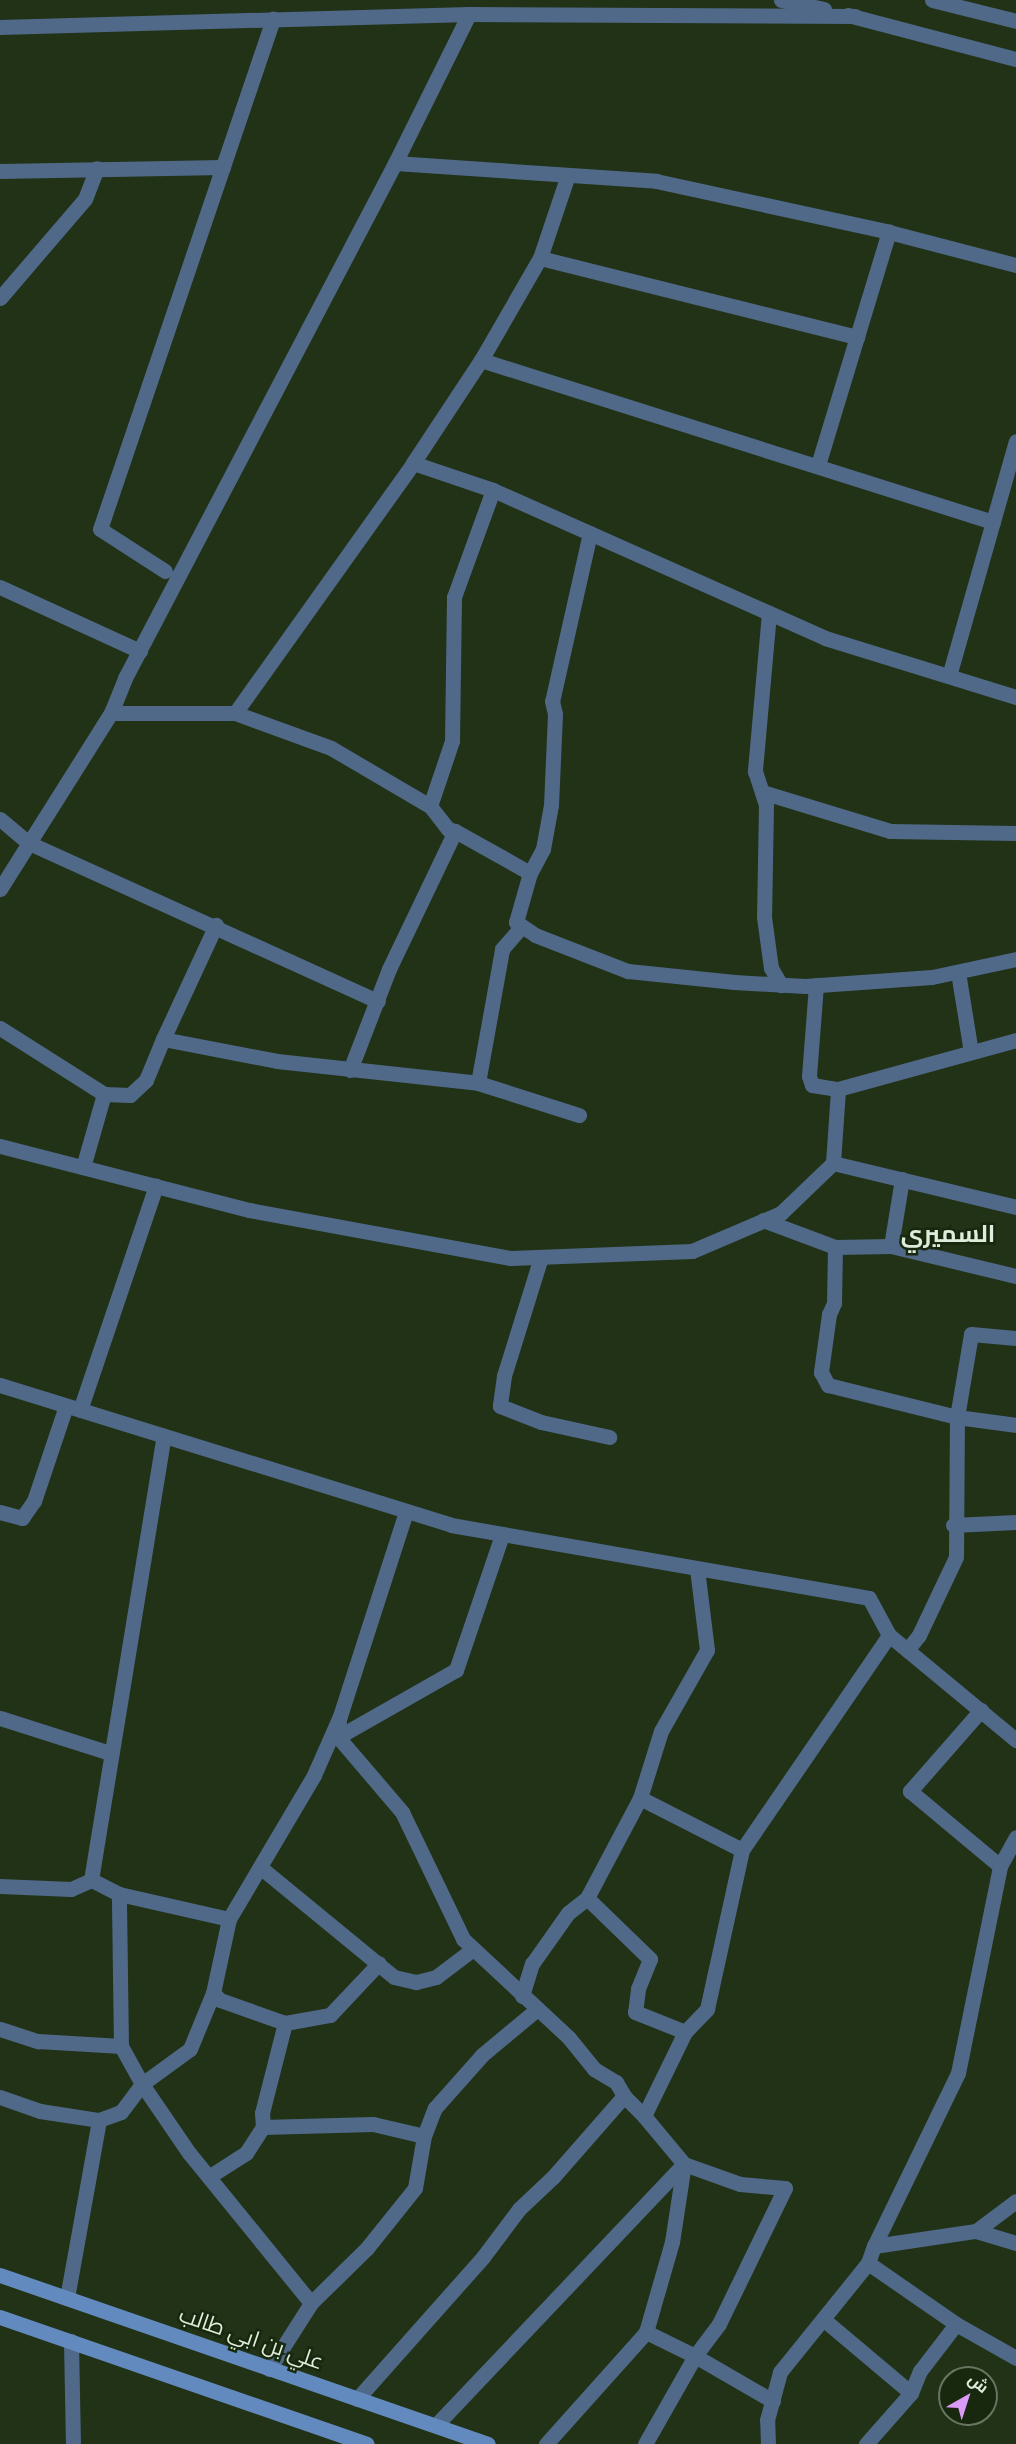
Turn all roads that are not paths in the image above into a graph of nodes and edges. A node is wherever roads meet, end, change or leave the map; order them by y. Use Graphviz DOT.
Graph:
graph roads {
  1 [pos="781,0"];
  2 [pos="932,0"];
  3 [pos="469,14"];
  4 [pos="855,16"];
  5 [pos="273,19"];
  6 [pos="1016,21"];
  7 [pos="0,27"];
  8 [pos="1016,60"];
  9 [pos="395,163"];
  10 [pos="223,167"];
  11 [pos="98,168"];
  12 [pos="0,171"];
  13 [pos="567,177"];
  14 [pos="889,232"];
  15 [pos="540,258"];
  16 [pos="1016,265"];
  17 [pos="0,298"];
  18 [pos="857,337"];
  19 [pos="481,360"];
  20 [pos="1016,441"];
  21 [pos="413,463"];
  22 [pos="818,465"];
  23 [pos="494,490"];
  24 [pos="993,522"];
  25 [pos="591,533"];
  26 [pos="165,571"];
  27 [pos="0,587"];
  28 [pos="770,614"];
  29 [pos="140,651"];
  30 [pos="949,676"];
  31 [pos="1016,697"];
  32 [pos="111,713"];
  33 [pos="235,713"];
  34 [pos="762,792"];
  35 [pos="430,806"];
  36 [pos="0,819"];
  37 [pos="455,831"];
  38 [pos="1016,833"];
  39 [pos="29,843"];
  40 [pos="530,873"];
  41 [pos="0,889"];
  42 [pos="216,925"];
  43 [pos="522,927"];
  44 [pos="1016,959"];
  45 [pos="958,972"];
  46 [pos="781,984"];
  47 [pos="816,985"];
  48 [pos="378,1001"];
  49 [pos="0,1028"];
  50 [pos="163,1039"];
  51 [pos="1016,1040"];
  52 [pos="971,1052"];
  53 [pos="350,1071"];
  54 [pos="478,1083"];
  55 [pos="838,1089"];
  56 [pos="104,1094"];
  57 [pos="579,1115"];
  58 [pos="0,1146"];
  59 [pos="833,1163"];
  60 [pos="83,1167"];
  61 [pos="902,1179"];
  62 [pos="156,1186"];
  63 [pos="1016,1207"];
  64 [pos="763,1221"];
  65 [pos="891,1246"];
  66 [pos="835,1247"];
  67 [pos="540,1257"];
  68 [pos="1016,1276"];
  69 [pos="1016,1338"];
  70 [pos="0,1385"];
  71 [pos="73,1408"];
  72 [pos="957,1417"];
  73 [pos="1016,1425"];
  74 [pos="609,1437"];
  75 [pos="163,1438"];
  76 [pos="0,1512"];
  77 [pos="406,1512"];
  78 [pos="1016,1522"];
  79 [pos="953,1525"];
  80 [pos="502,1535"];
  81 [pos="697,1569"];
  82 [pos="889,1635"];
  83 [pos="907,1650"];
  84 [pos="981,1710"];
  85 [pos="340,1716"];
  86 [pos="0,1718"];
  87 [pos="338,1737"];
  88 [pos="1016,1740"];
  89 [pos="110,1753"];
  90 [pos="640,1798"];
  91 [pos="1016,1837"];
  92 [pos="742,1851"];
  93 [pos="1000,1866"];
  94 [pos="260,1867"];
  95 [pos="91,1880"];
  96 [pos="0,1886"];
  97 [pos="119,1894"];
  98 [pos="587,1898"];
  99 [pos="229,1919"];
  100 [pos="473,1949"];
  101 [pos="379,1963"];
  102 [pos="213,1993"];
  103 [pos="522,1996"];
  104 [pos="536,2010"];
  105 [pos="285,2023"];
  106 [pos="0,2029"];
  107 [pos="685,2032"];
  108 [pos="121,2046"];
  109 [pos="142,2084"];
  110 [pos="624,2096"];
  111 [pos="0,2097"];
  112 [pos="644,2116"];
  113 [pos="99,2120"];
  114 [pos="263,2127"];
  115 [pos="424,2136"];
  116 [pos="684,2164"];
  117 [pos="210,2176"];
  118 [pos="1016,2201"];
  119 [pos="976,2231"];
  120 [pos="1016,2243"];
  121 [pos="874,2246"];
  122 [pos="868,2263"];
  123 [pos="0,2275"];
  124 [pos="67,2298"];
  125 [pos="311,2303"];
  126 [pos="0,2317"];
  127 [pos="823,2319"];
  128 [pos="956,2324"];
  129 [pos="646,2332"];
  130 [pos="71,2341"];
  131 [pos="695,2356"];
  132 [pos="1016,2358"];
  133 [pos="269,2370"];
  134 [pos="911,2393"];
  135 [pos="357,2399"];
  136 [pos="773,2401"];
  137 [pos="436,2425"];
  138 [pos="346,2440"];
  139 [pos="73,2444"];
  140 [pos="368,2444"];
  141 [pos="488,2444"];
  142 [pos="546,2444"];
  143 [pos="645,2444"];
  144 [pos="768,2444"];
  145 [pos="866,2444"];
  1 -- 4 [label="street"];
  2 -- 6 [label="street"];
  3 -- 4 [label="street"];
  3 -- 5 [label="street"];
  3 -- 9 [label="street"];
  4 -- 8 [label="street"];
  5 -- 7 [label="street"];
  5 -- 10 [label="street"];
  9 -- 13 [label="street"];
  9 -- 29 [label="street"];
  10 -- 11 [label="street"];
  10 -- 26 [label="street"];
  11 -- 12 [label="street"];
  11 -- 17 [label="street"];
  13 -- 14 [label="street"];
  13 -- 15 [label="street"];
  14 -- 16 [label="street"];
  14 -- 18 [label="street"];
  15 -- 18 [label="street"];
  15 -- 19 [label="street"];
  18 -- 22 [label="street"];
  19 -- 21 [label="street"];
  19 -- 22 [label="street"];
  20 -- 24 [label="street"];
  21 -- 23 [label="street"];
  21 -- 33 [label="street"];
  22 -- 24 [label="street"];
  23 -- 25 [label="street"];
  23 -- 35 [label="street"];
  24 -- 30 [label="street"];
  25 -- 28 [label="street"];
  25 -- 40 [label="street"];
  27 -- 29 [label="street"];
  28 -- 30 [label="street"];
  28 -- 34 [label="street"];
  29 -- 32 [label="street"];
  30 -- 31 [label="street"];
  32 -- 33 [label="street"];
  32 -- 39 [label="street"];
  33 -- 35 [label="street"];
  34 -- 38 [label="street"];
  34 -- 46 [label="street"];
  35 -- 37 [label="street"];
  36 -- 39 [label="street"];
  37 -- 40 [label="street"];
  37 -- 48 [label="street"];
  39 -- 41 [label="street"];
  39 -- 42 [label="street"];
  40 -- 43 [label="street"];
  42 -- 48 [label="street"];
  42 -- 50 [label="street"];
  43 -- 46 [label="street"];
  43 -- 54 [label="street"];
  44 -- 45 [label="street"];
  45 -- 47 [label="street"];
  45 -- 52 [label="street"];
  46 -- 47 [label="street"];
  47 -- 55 [label="street"];
  48 -- 53 [label="street"];
  49 -- 56 [label="street"];
  50 -- 53 [label="street"];
  50 -- 56 [label="street"];
  51 -- 52 [label="street"];
  52 -- 55 [label="street"];
  53 -- 54 [label="street"];
  54 -- 57 [label="street"];
  55 -- 59 [label="street"];
  56 -- 60 [label="street"];
  58 -- 60 [label="street"];
  59 -- 61 [label="street"];
  59 -- 64 [label="street"];
  60 -- 62 [label="street"];
  61 -- 63 [label="street"];
  61 -- 65 [label="street"];
  62 -- 67 [label="street"];
  62 -- 71 [label="street"];
  64 -- 66 [label="street"];
  64 -- 67 [label="street"];
  65 -- 66 [label="street"];
  65 -- 68 [label="street"];
  66 -- 72 [label="street"];
  67 -- 74 [label="street"];
  69 -- 72 [label="street"];
  70 -- 71 [label="street"];
  71 -- 75 [label="street"];
  71 -- 76 [label="street"];
  72 -- 73 [label="street"];
  72 -- 79 [label="street"];
  75 -- 77 [label="street"];
  75 -- 89 [label="street"];
  77 -- 80 [label="street"];
  77 -- 85 [label="street"];
  78 -- 79 [label="street"];
  79 -- 83 [label="street"];
  80 -- 81 [label="street"];
  80 -- 87 [label="street"];
  81 -- 82 [label="street"];
  81 -- 90 [label="street"];
  82 -- 83 [label="street"];
  82 -- 92 [label="street"];
  83 -- 84 [label="street"];
  84 -- 88 [label="street"];
  84 -- 93 [label="street"];
  85 -- 87 [label="street"];
  85 -- 94 [label="street"];
  86 -- 89 [label="street"];
  87 -- 100 [label="street"];
  89 -- 95 [label="street"];
  90 -- 92 [label="street"];
  90 -- 98 [label="street"];
  91 -- 93 [label="street"];
  92 -- 107 [label="street"];
  93 -- 121 [label="street"];
  94 -- 99 [label="street"];
  94 -- 101 [label="street"];
  95 -- 96 [label="street"];
  95 -- 97 [label="street"];
  97 -- 99 [label="street"];
  97 -- 108 [label="street"];
  98 -- 103 [label="street"];
  98 -- 107 [label="street"];
  99 -- 102 [label="street"];
  100 -- 101 [label="street"];
  100 -- 103 [label="street"];
  101 -- 105 [label="street"];
  102 -- 105 [label="street"];
  102 -- 109 [label="street"];
  103 -- 104 [label="street"];
  104 -- 110 [label="street"];
  104 -- 115 [label="street"];
  105 -- 114 [label="street"];
  106 -- 108 [label="street"];
  107 -- 112 [label="street"];
  108 -- 109 [label="street"];
  109 -- 113 [label="street"];
  109 -- 117 [label="street"];
  110 -- 112 [label="street"];
  110 -- 135 [label="street"];
  111 -- 113 [label="street"];
  112 -- 116 [label="street"];
  113 -- 124 [label="street"];
  114 -- 115 [label="street"];
  114 -- 117 [label="street"];
  115 -- 125 [label="street"];
  116 -- 129 [label="street"];
  116 -- 131 [label="street"];
  116 -- 137 [label="street"];
  117 -- 125 [label="street"];
  118 -- 119 [label="street"];
  119 -- 120 [label="street"];
  119 -- 121 [label="street"];
  121 -- 122 [label="street"];
  122 -- 127 [label="street"];
  122 -- 128 [label="street"];
  123 -- 124 [label="main road, علي بن ابي طالب"];
  124 -- 133 [label="main road, علي بن ابي طالب"];
  125 -- 133 [label="street"];
  126 -- 130 [label="main road"];
  127 -- 134 [label="street"];
  127 -- 136 [label="street"];
  128 -- 132 [label="street"];
  128 -- 134 [label="street"];
  129 -- 131 [label="street"];
  129 -- 142 [label="street"];
  130 -- 138 [label="main road"];
  130 -- 139 [label="street"];
  131 -- 136 [label="street"];
  131 -- 143 [label="street"];
  133 -- 135 [label="main road, علي بن ابي طالب"];
  134 -- 145 [label="street"];
  135 -- 137 [label="main road, علي بن ابي طالب"];
  136 -- 144 [label="street"];
  137 -- 141 [label="main road, علي بن ابي طالب"];
  138 -- 140 [label="main road"];
}
